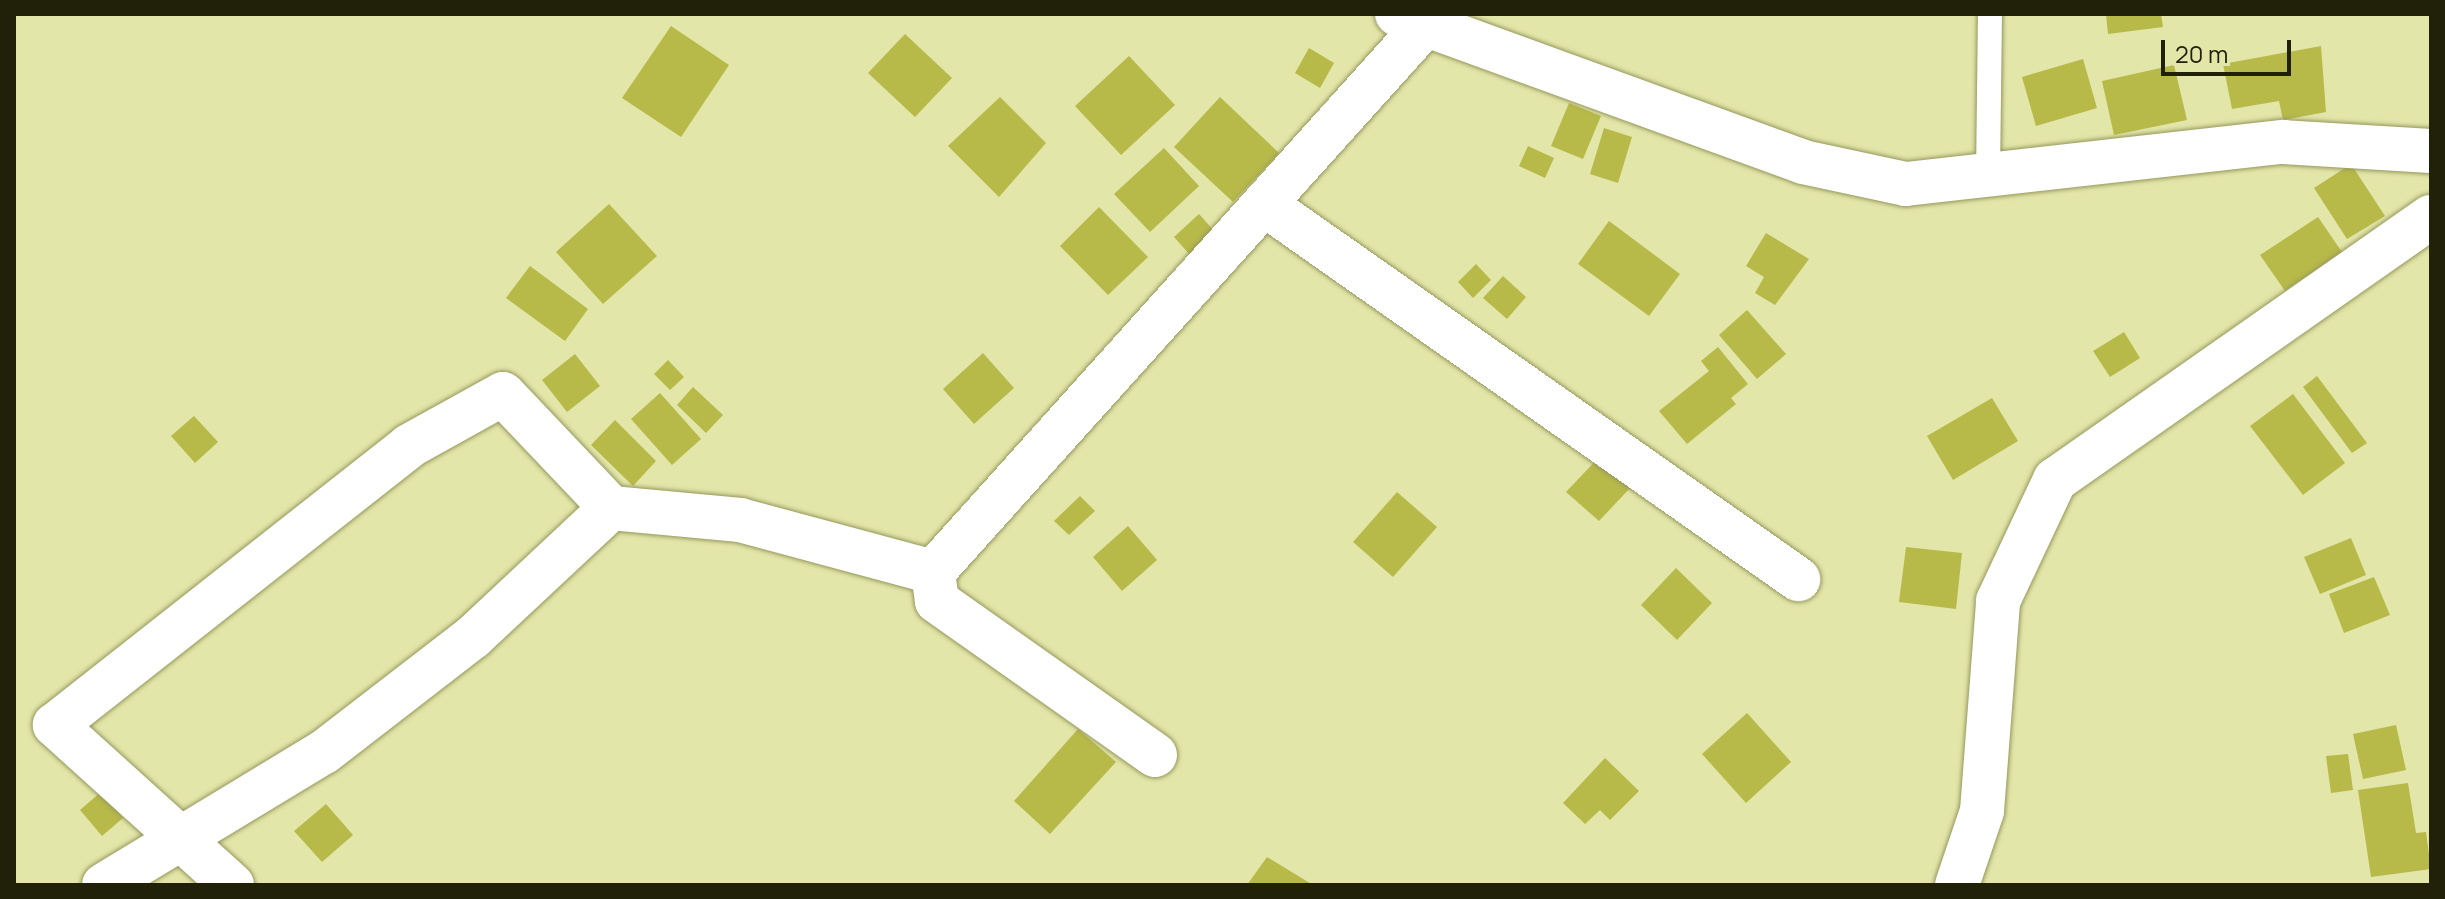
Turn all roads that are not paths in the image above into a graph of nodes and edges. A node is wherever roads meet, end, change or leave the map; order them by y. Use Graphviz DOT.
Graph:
graph roads {
  1 [pos="1990,14"];
  2 [pos="1412,19"];
  3 [pos="2431,151"];
  4 [pos="1988,176"];
  5 [pos="1264,204"];
  6 [pos="2430,219"];
  7 [pos="611,508"];
  8 [pos="933,572"];
  9 [pos="1798,579"];
  10 [pos="1155,755"];
  11 [pos="182,835"];
  12 [pos="104,885"];
  13 [pos="232,885"];
  14 [pos="1957,885"];
  1 -- 4 [label="lane"];
  2 -- 4 [label="street"];
  2 -- 5 [label="street"];
  3 -- 4 [label="street"];
  5 -- 8 [label="street"];
  5 -- 9 [label="street"];
  6 -- 14 [label="street"];
  7 -- 8 [label="street"];
  7 -- 11 [label="street"];
  7 -- 11 [label="street"];
  8 -- 10 [label="street"];
  11 -- 12 [label="street"];
  11 -- 13 [label="street"];
}
